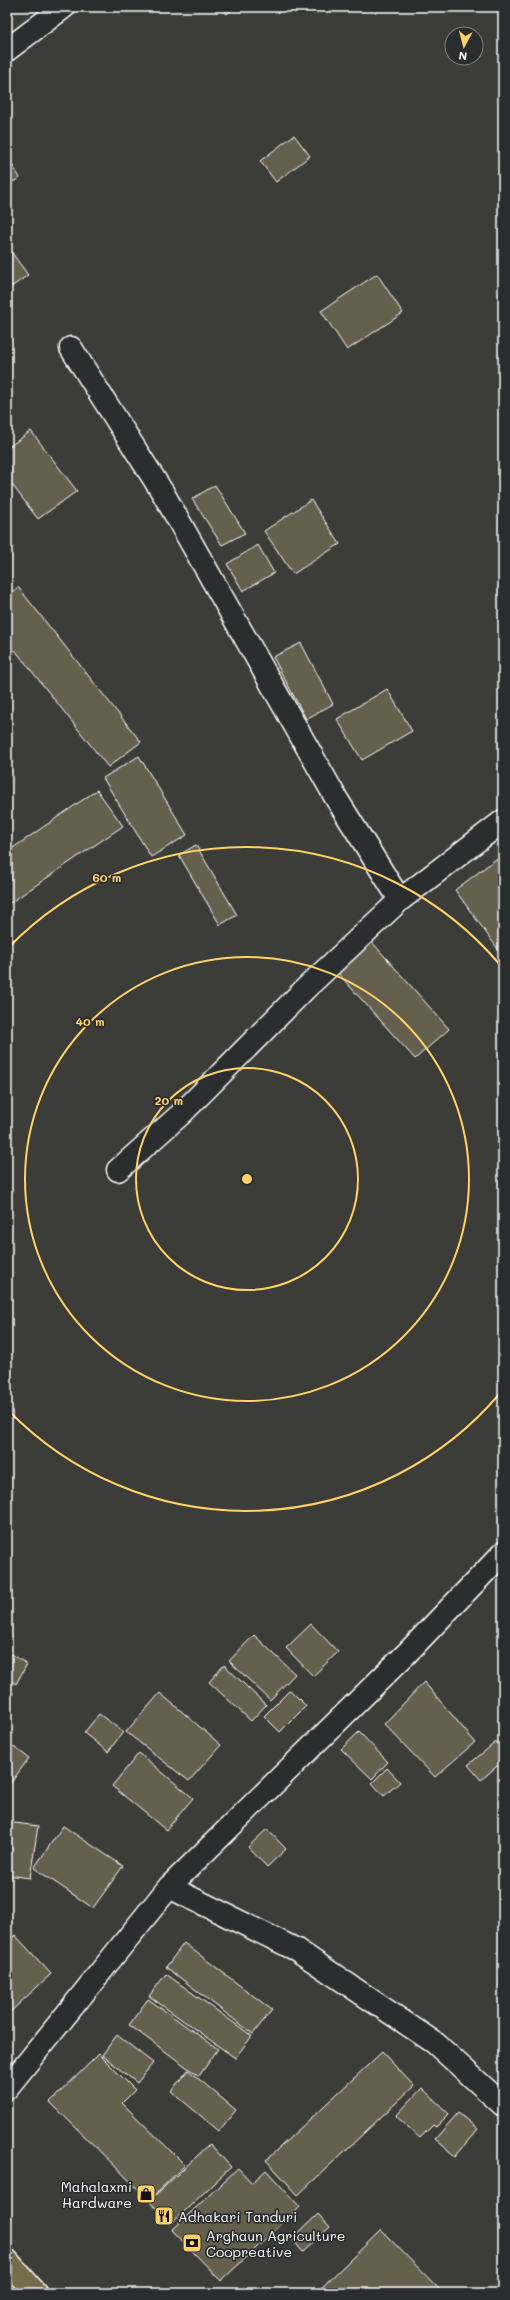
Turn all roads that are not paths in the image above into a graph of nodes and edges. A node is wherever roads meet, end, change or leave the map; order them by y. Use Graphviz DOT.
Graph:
graph roads {
  1 [pos="64,7"];
  2 [pos="7,50"];
  3 [pos="71,348"];
  4 [pos="503,821"];
  5 [pos="400,900"];
  6 [pos="118,1170"];
  7 [pos="503,1553"];
  8 [pos="169,1888"];
  9 [pos="7,2088"];
  10 [pos="503,2105"];
  11 [pos="7,2260"];
  12 [pos="36,2293"];
  1 -- 2 [label="street"];
  3 -- 5 [label="street"];
  4 -- 5 [label="street"];
  5 -- 6 [label="street"];
  7 -- 8 [label="street"];
  8 -- 9 [label="street"];
  8 -- 10 [label="street"];
  11 -- 12 [label="highway"];
}
